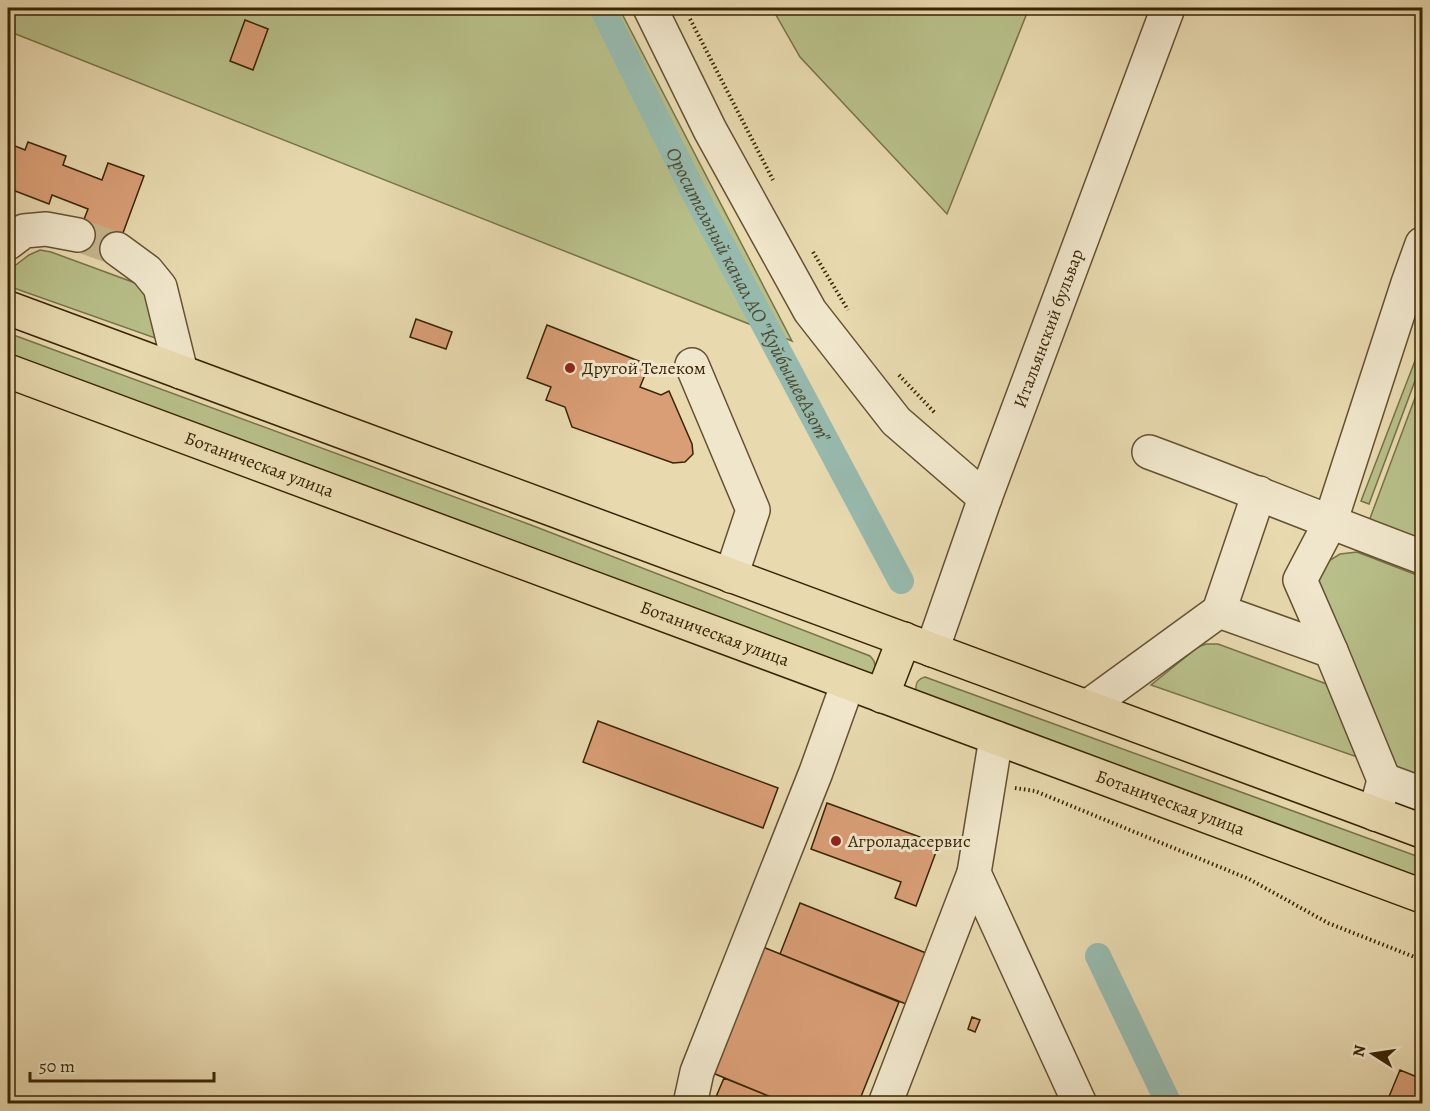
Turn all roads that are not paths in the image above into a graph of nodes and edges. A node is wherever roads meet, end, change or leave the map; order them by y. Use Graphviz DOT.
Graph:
graph roads {
  1 [pos="650,8"];
  2 [pos="1168,8"];
  3 [pos="78,235"];
  4 [pos="8,243"];
  5 [pos="1422,244"];
  6 [pos="117,249"];
  7 [pos="1415,279"];
  8 [pos="8,308"];
  9 [pos="692,365"];
  10 [pos="8,371"];
  11 [pos="181,372"];
  12 [pos="1149,452"];
  13 [pos="1259,493"];
  14 [pos="986,498"];
  15 [pos="1330,523"];
  16 [pos="1422,557"];
  17 [pos="732,576"];
  18 [pos="1219,611"];
  19 [pos="918,645"];
  20 [pos="1332,651"];
  21 [pos="848,683"];
  22 [pos="882,696"];
  23 [pos="1087,707"];
  24 [pos="996,738"];
  25 [pos="1384,780"];
  26 [pos="1422,794"];
  27 [pos="1375,814"];
  28 [pos="1422,831"];
  29 [pos="974,873"];
  30 [pos="1422,896"];
  31 [pos="690,1104"];
  32 [pos="885,1104"];
  33 [pos="1080,1104"];
  1 -- 14 [label="street"];
  2 -- 14 [label="street, Итальянский бульвар"];
  3 -- 4 [label="street"];
  5 -- 7 [label="street"];
  6 -- 11 [label="street"];
  7 -- 15 [label="street"];
  8 -- 11 [label="main road"];
  9 -- 17 [label="street"];
  10 -- 21 [label="main road, Ботаническая улица"];
  11 -- 17 [label="main road"];
  12 -- 13 [label="street"];
  13 -- 15 [label="street"];
  13 -- 18 [label="street"];
  14 -- 19 [label="street, Итальянский бульвар"];
  15 -- 16 [label="street"];
  15 -- 20 [label="street"];
  17 -- 19 [label="main road"];
  18 -- 20 [label="street"];
  18 -- 23 [label="street"];
  19 -- 22 [label="main road"];
  19 -- 23 [label="main road"];
  20 -- 25 [label="street"];
  21 -- 22 [label="main road, Ботаническая улица"];
  21 -- 31 [label="street"];
  22 -- 24 [label="main road, Ботаническая улица"];
  23 -- 27 [label="main road"];
  24 -- 29 [label="street"];
  24 -- 30 [label="main road, Ботаническая улица"];
  25 -- 26 [label="street"];
  25 -- 27 [label="street"];
  27 -- 28 [label="main road"];
  29 -- 32 [label="street"];
  29 -- 33 [label="street"];
}
